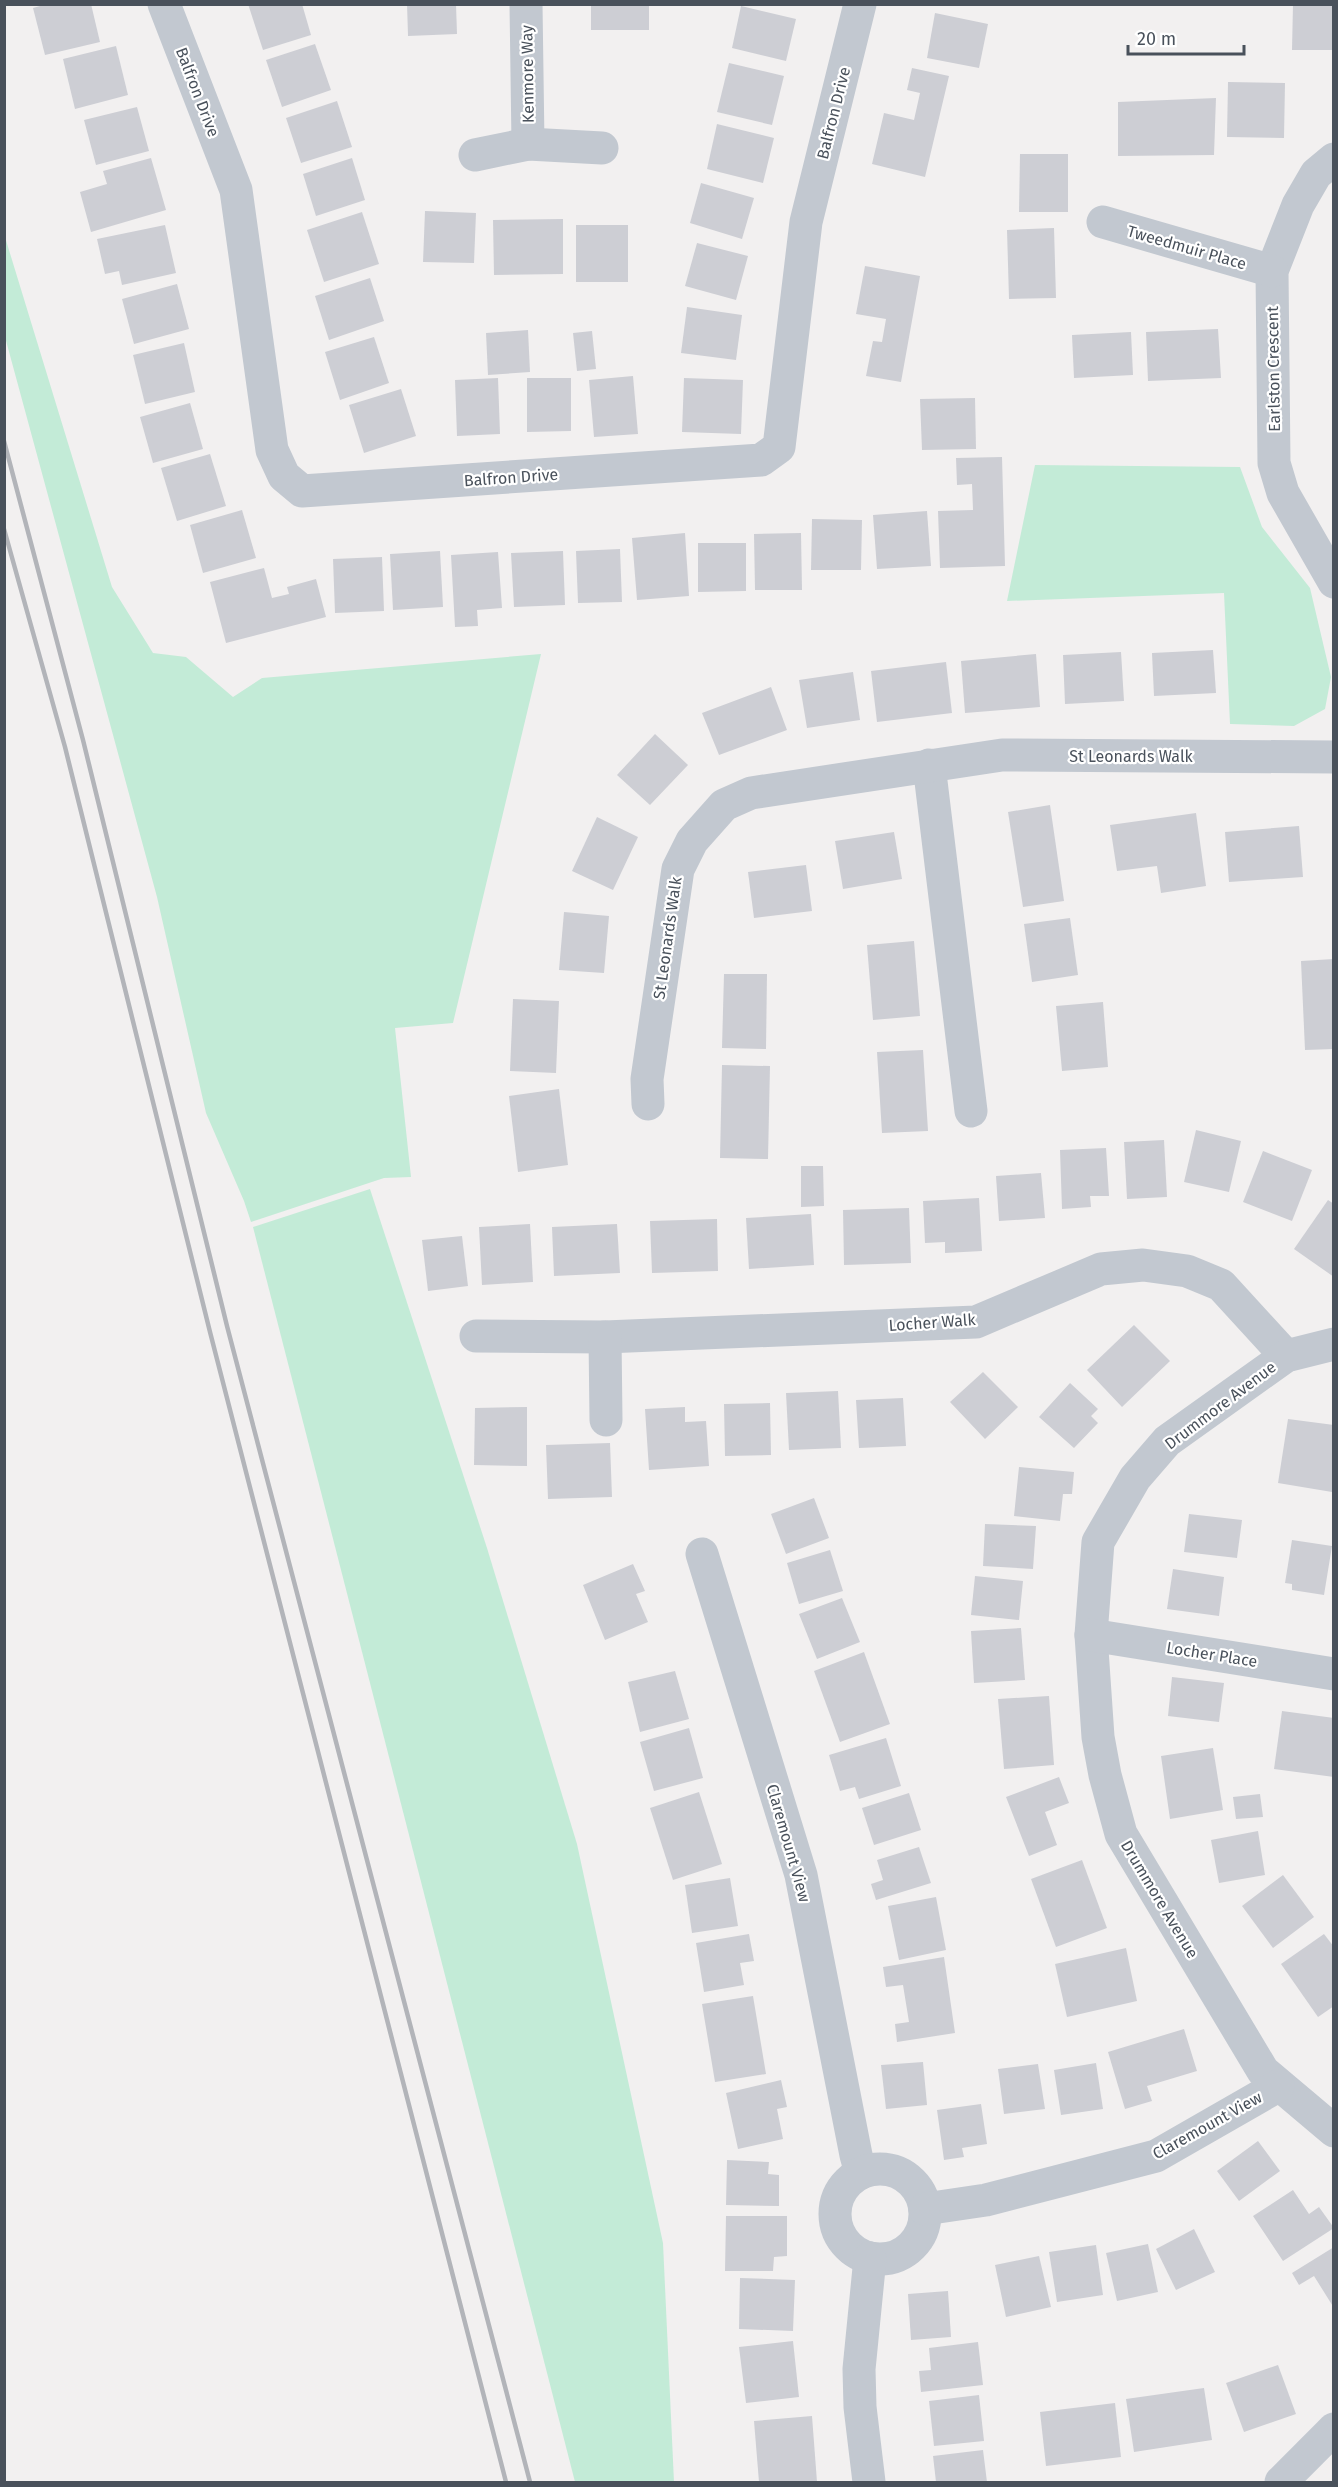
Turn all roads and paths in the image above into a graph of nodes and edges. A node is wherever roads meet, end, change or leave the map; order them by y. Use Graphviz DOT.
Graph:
graph roads {
  1 [pos="164,4"];
  2 [pos="526,4"];
  3 [pos="861,4"];
  4 [pos="528,144"];
  5 [pos="602,148"];
  6 [pos="475,155"];
  7 [pos="1334,159"];
  8 [pos="1103,222"];
  9 [pos="1272,271"];
  10 [pos="1334,582"];
  11 [pos="1334,757"];
  12 [pos="929,765"];
  13 [pos="640,1090"];
  14 [pos="971,1111"];
  15 [pos="476,1336"];
  16 [pos="605,1337"];
  17 [pos="1334,1344"];
  18 [pos="1286,1356"];
  19 [pos="606,1419"];
  20 [pos="702,1554"];
  21 [pos="1091,1635"];
  22 [pos="1334,1674"];
  23 [pos="1278,2086"];
  24 [pos="1334,2131"];
  25 [pos="861,2173"];
  26 [pos="925,2209"];
  27 [pos="870,2258"];
  28 [pos="1334,2429"];
  29 [pos="869,2482"];
  30 [pos="1281,2482"];
  1 -- 3 [label="street, Balfron Drive"];
  2 -- 4 [label="street, Kenmore Way"];
  4 -- 5 [label="street, Kenmore Way"];
  4 -- 6 [label="street, Kenmore Way"];
  7 -- 9 [label="street, Earlston Crescent"];
  8 -- 9 [label="street, Tweedmuir Place"];
  9 -- 10 [label="street, Earlston Crescent"];
  11 -- 12 [label="street, St Leonards Walk"];
  12 -- 13 [label="street, St Leonards Walk"];
  12 -- 14 [label="street"];
  15 -- 16 [label="street, Locher Walk"];
  16 -- 18 [label="street, Locher Walk"];
  16 -- 19 [label="street"];
  17 -- 18 [label="street, Drummore Avenue"];
  18 -- 21 [label="street, Drummore Avenue"];
  20 -- 25 [label="street, Claremount View"];
  21 -- 22 [label="street, Locher Place"];
  21 -- 23 [label="street, Drummore Avenue"];
  23 -- 24 [label="street, Drummore Avenue"];
  23 -- 26 [label="street, Claremount View"];
  25 -- 26 [label="street"];
  25 -- 27 [label="street"];
  26 -- 27 [label="street"];
  27 -- 29 [label="street"];
  28 -- 30 [label="street"];
}
